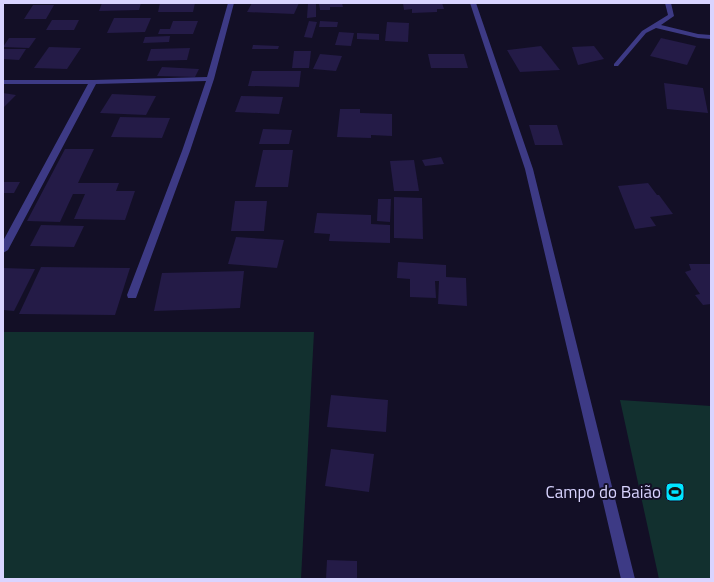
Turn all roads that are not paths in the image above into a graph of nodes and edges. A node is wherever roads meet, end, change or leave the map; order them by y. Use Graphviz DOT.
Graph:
graph roads {
  1 [pos="230,3"];
  2 [pos="473,3"];
  3 [pos="668,3"];
  4 [pos="657,26"];
  5 [pos="711,37"];
  6 [pos="616,65"];
  7 [pos="210,79"];
  8 [pos="3,82"];
  9 [pos="93,82"];
  10 [pos="3,250"];
  11 [pos="132,296"];
  12 [pos="628,579"];
  1 -- 7 [label="street"];
  2 -- 12 [label="street"];
  3 -- 4 [label="street"];
  4 -- 5 [label="street"];
  4 -- 6 [label="street"];
  7 -- 9 [label="street"];
  7 -- 11 [label="street"];
  8 -- 9 [label="street"];
  9 -- 10 [label="street"];
}
